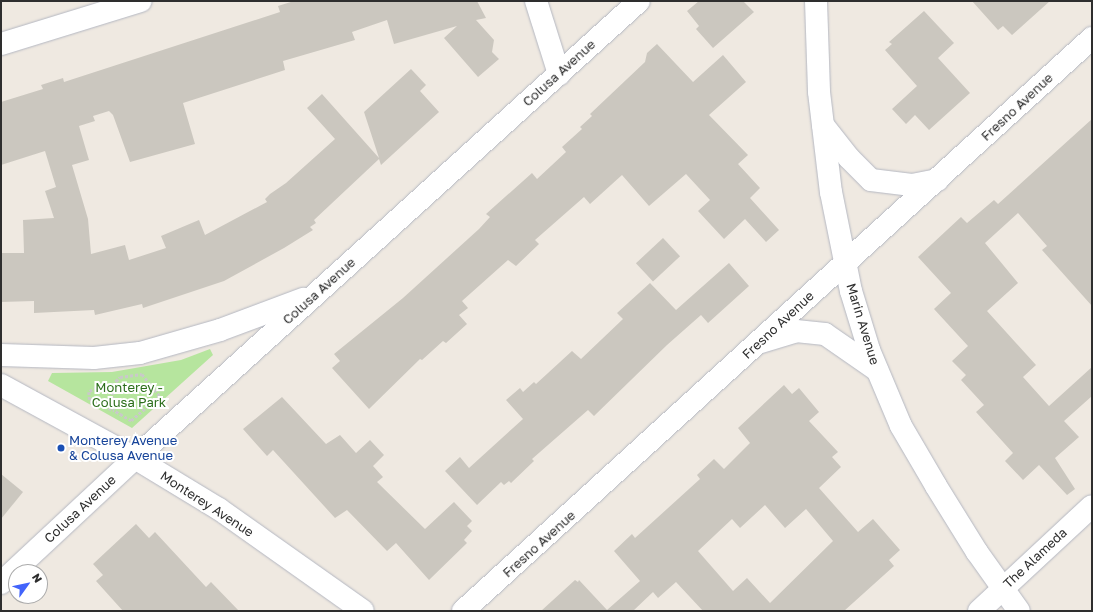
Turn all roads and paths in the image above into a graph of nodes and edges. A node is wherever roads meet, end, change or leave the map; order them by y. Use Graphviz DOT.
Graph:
graph roads {
  1 [pos="141,1"];
  2 [pos="536,1"];
  3 [pos="638,1"];
  4 [pos="816,1"];
  5 [pos="1092,38"];
  6 [pos="1,44"];
  7 [pos="559,74"];
  8 [pos="822,124"];
  9 [pos="938,180"];
  10 [pos="845,263"];
  11 [pos="314,295"];
  12 [pos="761,342"];
  13 [pos="1,356"];
  14 [pos="877,370"];
  15 [pos="1,385"];
  16 [pos="112,385"];
  17 [pos="113,410"];
  18 [pos="135,458"];
  19 [pos="1092,506"];
  20 [pos="1,582"];
  21 [pos="1002,590"];
  22 [pos="363,611"];
  23 [pos="463,611"];
  24 [pos="979,611"];
  25 [pos="1019,611"];
  1 -- 6 [label="street"];
  2 -- 7 [label="street"];
  3 -- 7 [label="street, Colusa Avenue"];
  4 -- 8 [label="street, Marin Avenue"];
  5 -- 9 [label="street, Fresno Avenue"];
  7 -- 11 [label="street, Colusa Avenue"];
  8 -- 9 [label="street"];
  8 -- 10 [label="street, Marin Avenue"];
  9 -- 10 [label="street, Fresno Avenue"];
  10 -- 12 [label="street, Fresno Avenue"];
  10 -- 14 [label="street, Marin Avenue"];
  11 -- 13 [label="street"];
  11 -- 18 [label="street, Colusa Avenue"];
  12 -- 14 [label="street"];
  12 -- 23 [label="street, Fresno Avenue"];
  14 -- 21 [label="street, Marin Avenue"];
  15 -- 18 [label="street, Monterey Avenue"];
  16 -- 17 [label="path"];
  16 -- 17 [label="path"];
  16 -- 17 [label="path"];
  18 -- 20 [label="street, Colusa Avenue"];
  18 -- 22 [label="street, Monterey Avenue"];
  19 -- 21 [label="street, The Alameda"];
  21 -- 24 [label="street, The Alameda"];
  21 -- 25 [label="street, Marin Avenue"];
}
